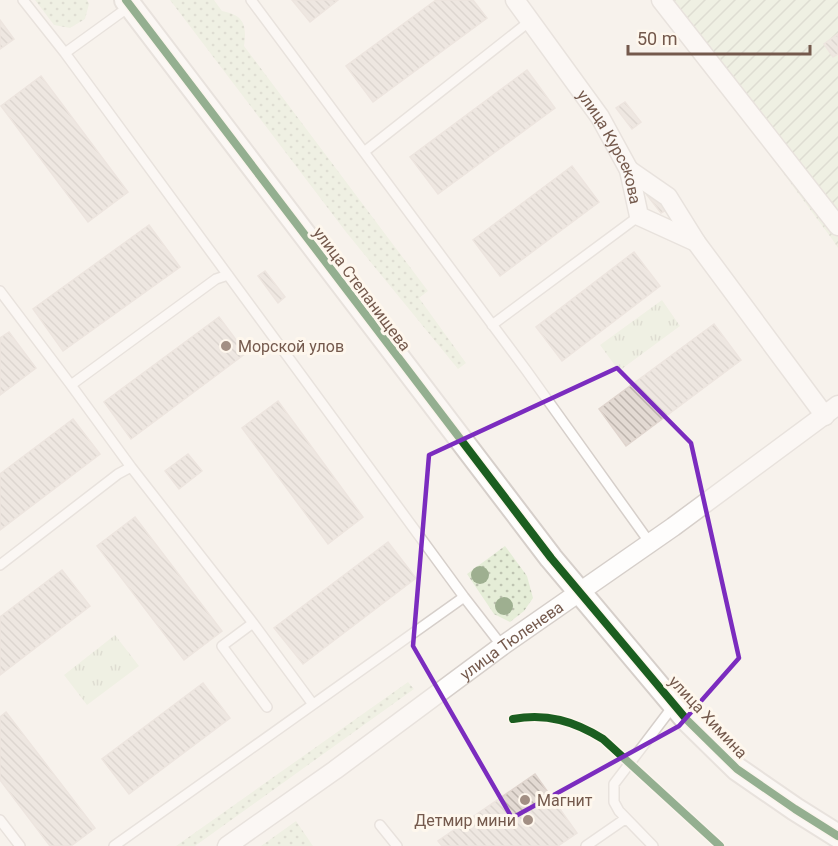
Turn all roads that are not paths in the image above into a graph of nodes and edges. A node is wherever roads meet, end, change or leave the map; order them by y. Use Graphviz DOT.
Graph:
graph roads {
  1 [pos="23,0"];
  2 [pos="250,0"];
  3 [pos="515,0"];
  4 [pos="661,0"];
  5 [pos="128,3"];
  6 [pos="530,21"];
  7 [pos="65,53"];
  8 [pos="364,152"];
  9 [pos="629,170"];
  10 [pos="639,216"];
  11 [pos="838,226"];
  12 [pos="696,242"];
  13 [pos="228,275"];
  14 [pos="1,293"];
  15 [pos="492,325"];
  16 [pos="71,385"];
  17 [pos="832,410"];
  18 [pos="131,466"];
  19 [pos="650,543"];
  20 [pos="0,565"];
  21 [pos="581,592"];
  22 [pos="464,597"];
  23 [pos="253,623"];
  24 [pos="502,645"];
  25 [pos="312,703"];
  26 [pos="674,705"];
  27 [pos="267,707"];
  28 [pos="625,819"];
  29 [pos="0,820"];
  30 [pos="381,825"];
  31 [pos="838,836"];
  32 [pos="20,846"];
  33 [pos="114,846"];
  34 [pos="227,846"];
  35 [pos="397,846"];
  36 [pos="586,846"];
  37 [pos="653,846"];
  1 -- 7 [label="lane"];
  2 -- 8 [label="lane"];
  3 -- 6 [label="street, улица Курсекова"];
  4 -- 11 [label="street"];
  5 -- 7 [label="lane, улица Степанищева"];
  5 -- 21 [label="street, улица Степанищева"];
  6 -- 8 [label="lane"];
  6 -- 9 [label="street, улица Курсекова"];
  7 -- 13 [label="lane"];
  8 -- 15 [label="lane"];
  9 -- 10 [label="street, улица Курсекова"];
  9 -- 12 [label="street"];
  10 -- 12 [label="street, улица Курсекова"];
  10 -- 15 [label="lane"];
  12 -- 17 [label="street, улица Курсекова"];
  13 -- 16 [label="lane"];
  13 -- 22 [label="lane"];
  14 -- 16 [label="lane"];
  15 -- 19 [label="lane"];
  16 -- 18 [label="lane"];
  17 -- 19 [label="street, улица Тюленева"];
  18 -- 20 [label="lane"];
  18 -- 23 [label="lane"];
  19 -- 21 [label="street, улица Тюленева"];
  21 -- 24 [label="street, улица Тюленева"];
  21 -- 26 [label="street, улица Химина"];
  22 -- 24 [label="lane"];
  22 -- 25 [label="lane"];
  23 -- 25 [label="lane"];
  23 -- 27 [label="lane"];
  24 -- 34 [label="street, улица Тюленева"];
  25 -- 33 [label="lane"];
  26 -- 28 [label="lane, улица Химина"];
  26 -- 31 [label="street, улица Химина"];
  28 -- 36 [label="lane"];
  28 -- 37 [label="lane, улица Химина"];
  29 -- 32 [label="lane"];
  30 -- 35 [label="lane"];
}
